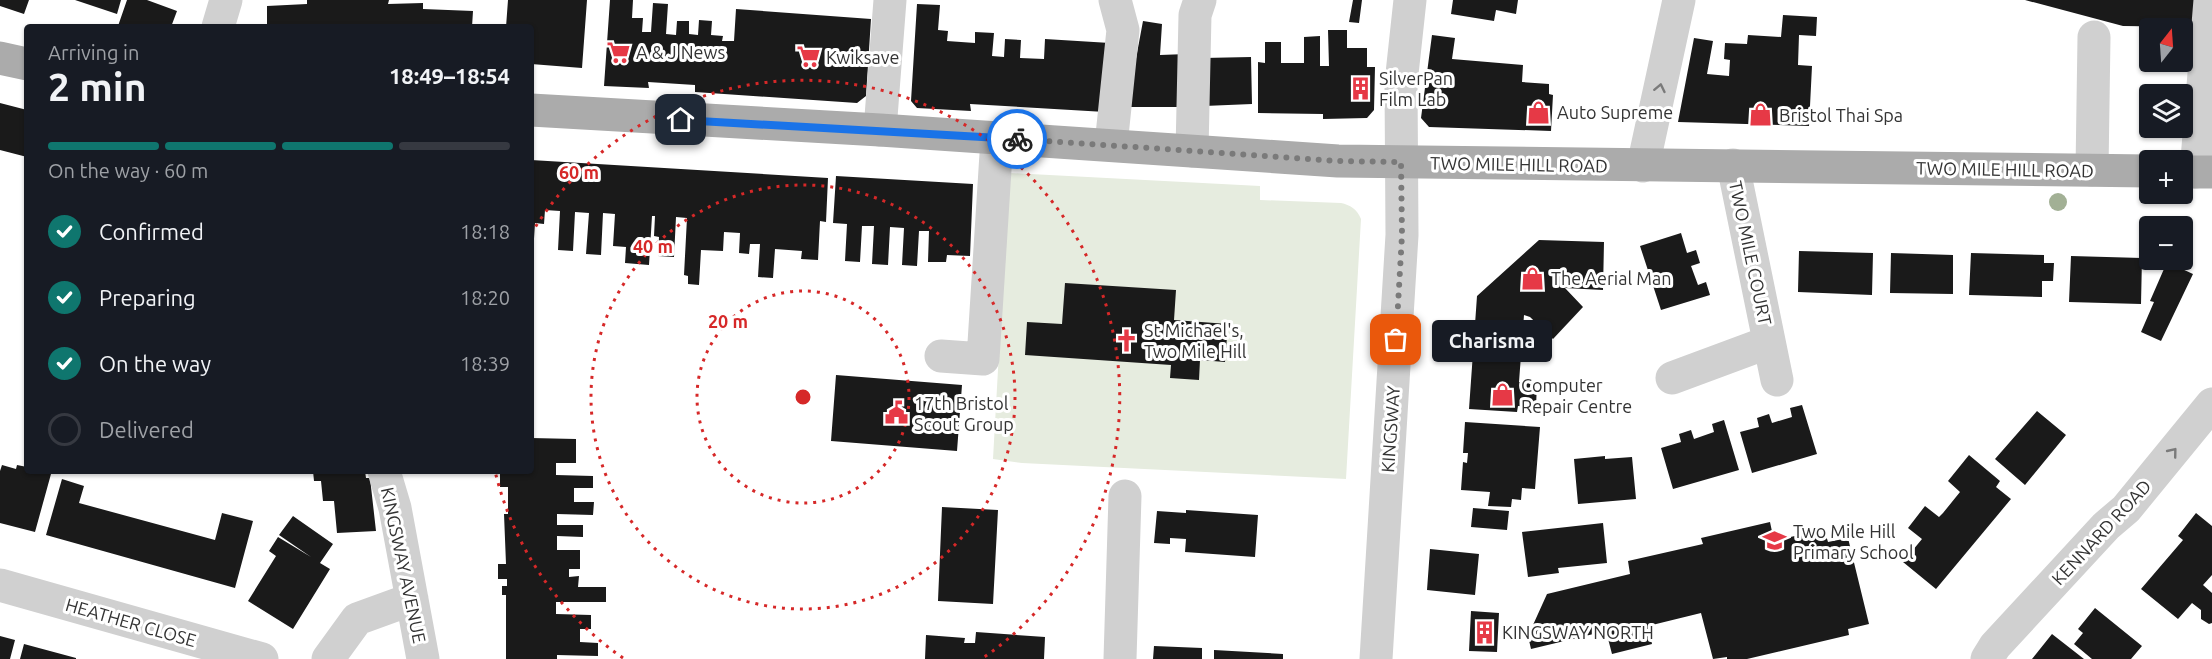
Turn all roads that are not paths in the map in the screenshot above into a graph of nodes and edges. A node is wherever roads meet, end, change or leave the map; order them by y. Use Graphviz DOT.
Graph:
graph roads {
  1 [pos="226,0"];
  2 [pos="890,0"];
  3 [pos="1115,0"];
  4 [pos="1200,0"];
  5 [pos="1410,0"];
  6 [pos="1679,0"];
  7 [pos="2210,0"];
  8 [pos="219,24"];
  9 [pos="2094,38"];
  10 [pos="0,58"];
  11 [pos="24,63"];
  12 [pos="534,110"];
  13 [pos="880,130"];
  14 [pos="997,138"];
  15 [pos="1111,146"];
  16 [pos="1192,151"];
  17 [pos="1401,162"];
  18 [pos="1733,165"];
  19 [pos="1643,166"];
  20 [pos="2092,170"];
  21 [pos="2139,171"];
  22 [pos="2197,172"];
  23 [pos="1769,342"];
  24 [pos="941,356"];
  25 [pos="1672,378"];
  26 [pos="1777,380"];
  27 [pos="2212,404"];
  28 [pos="385,474"];
  29 [pos="1125,496"];
  30 [pos="0,585"];
  31 [pos="412,599"];
  32 [pos="262,659"];
  33 [pos="328,659"];
  34 [pos="423,659"];
  35 [pos="1120,659"];
  36 [pos="1376,659"];
  37 [pos="1987,659"];
  1 -- 8 [label="street"];
  2 -- 13 [label="street"];
  3 -- 15 [label="street"];
  4 -- 16 [label="street"];
  5 -- 17 [label="street, KINGSWAY"];
  19 -- 6 [label="street, one-way"];
  7 -- 22 [label="street"];
  9 -- 20 [label="street"];
  10 -- 11 [label="main road"];
  12 -- 13 [label="main road, TWO MILE HILL ROAD"];
  13 -- 14 [label="main road, TWO MILE HILL ROAD"];
  14 -- 15 [label="main road, TWO MILE HILL ROAD"];
  14 -- 24 [label="street"];
  15 -- 16 [label="main road, TWO MILE HILL ROAD"];
  16 -- 17 [label="main road, TWO MILE HILL ROAD"];
  17 -- 19 [label="main road, TWO MILE HILL ROAD"];
  17 -- 36 [label="street, KINGSWAY"];
  18 -- 19 [label="main road, TWO MILE HILL ROAD"];
  18 -- 20 [label="main road, TWO MILE HILL ROAD"];
  18 -- 23 [label="street, TWO MILE COURT"];
  20 -- 21 [label="main road, TWO MILE HILL ROAD"];
  23 -- 25 [label="street, TWO MILE COURT"];
  23 -- 26 [label="street, TWO MILE COURT"];
  37 -- 27 [label="street, KENNARD ROAD, one-way"];
  28 -- 31 [label="street, KINGSWAY AVENUE"];
  29 -- 35 [label="street"];
  30 -- 32 [label="street, HEATHER CLOSE"];
  31 -- 33 [label="street"];
  31 -- 34 [label="street, KINGSWAY AVENUE"];
}
